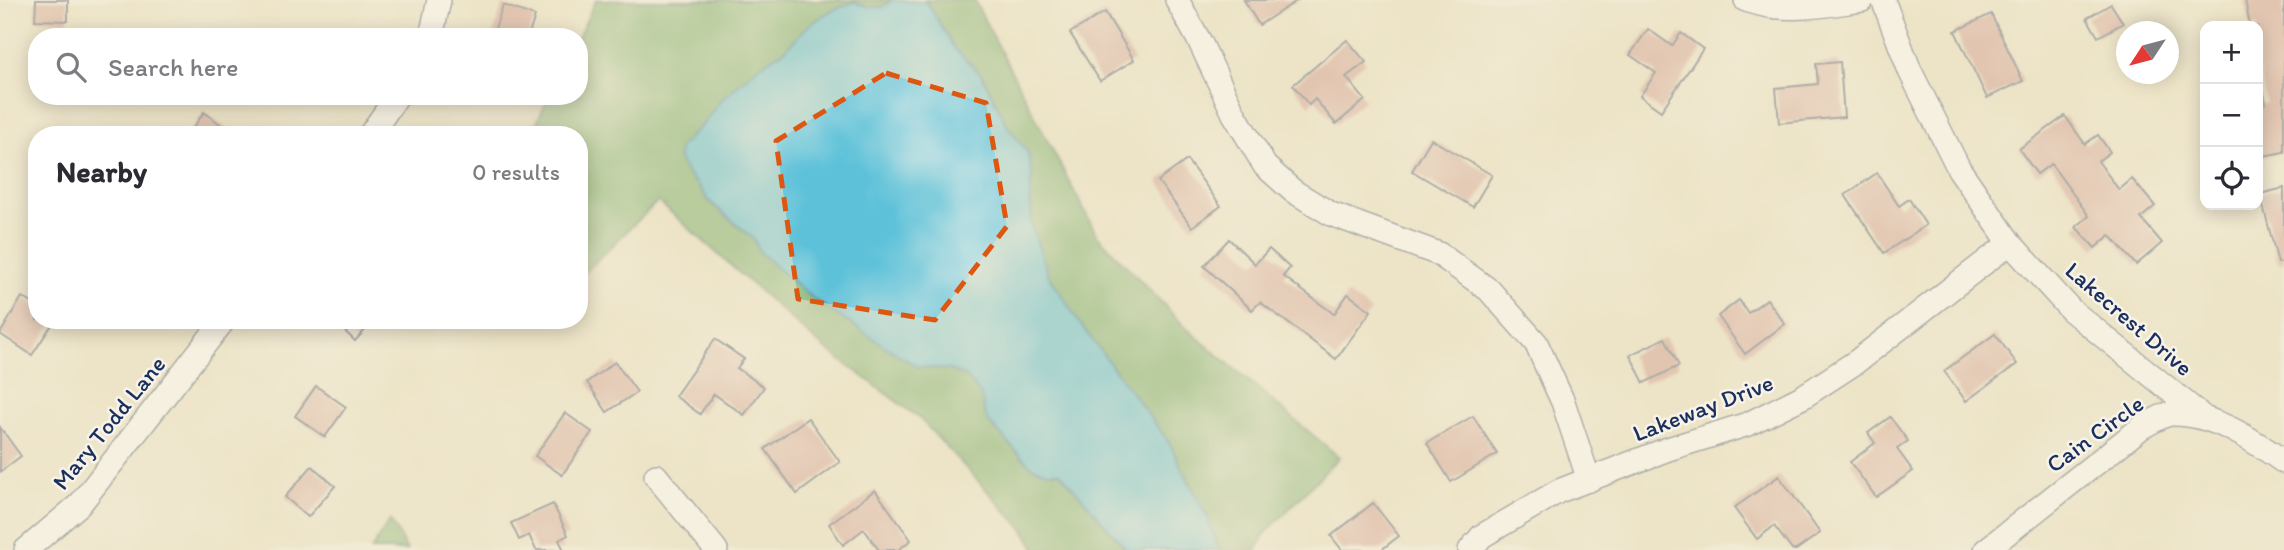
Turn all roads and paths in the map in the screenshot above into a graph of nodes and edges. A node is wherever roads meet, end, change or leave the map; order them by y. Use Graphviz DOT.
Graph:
graph roads {
  1 [pos="439,0"];
  2 [pos="1178,0"];
  3 [pos="1746,0"];
  4 [pos="1862,0"];
  5 [pos="1884,0"];
  6 [pos="433,28"];
  7 [pos="391,105"];
  8 [pos="376,126"];
  9 [pos="2010,243"];
  10 [pos="217,329"];
  11 [pos="2204,418"];
  12 [pos="2284,462"];
  13 [pos="656,475"];
  14 [pos="1589,480"];
  15 [pos="26,550"];
  16 [pos="716,550"];
  17 [pos="1470,550"];
  18 [pos="1986,550"];
  1 -- 6 [label="street"];
  2 -- 14 [label="street"];
  3 -- 4 [label="street"];
  5 -- 9 [label="street, Lakecrest Drive"];
  7 -- 8 [label="street"];
  9 -- 11 [label="street, Lakecrest Drive"];
  9 -- 14 [label="street, Lakeway Drive"];
  10 -- 15 [label="street, Mary Todd Lane"];
  11 -- 12 [label="street, Cain Circle"];
  11 -- 18 [label="street, Cain Circle"];
  13 -- 16 [label="street"];
  14 -- 17 [label="street, Lakeway Drive"];
}
